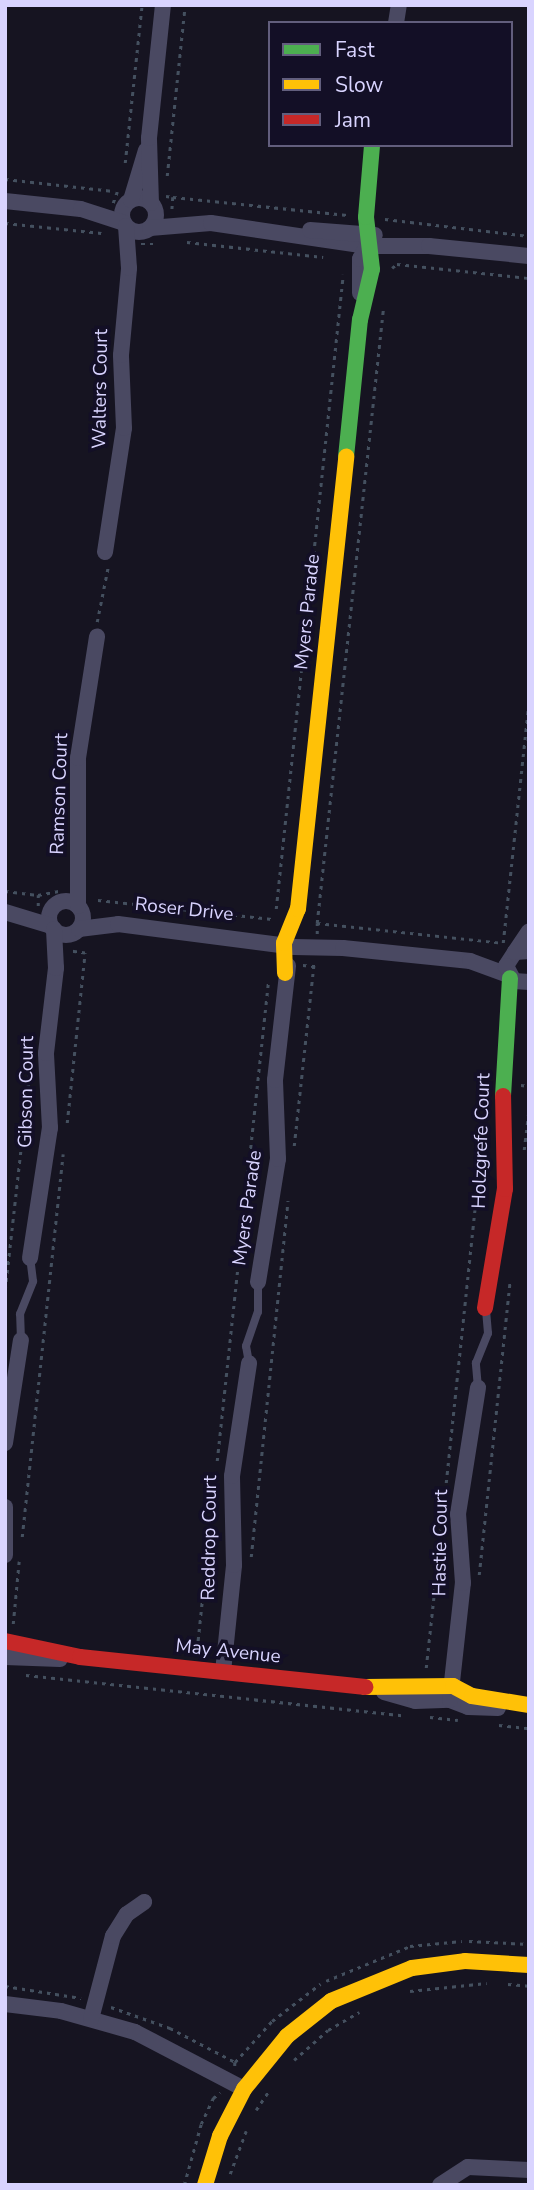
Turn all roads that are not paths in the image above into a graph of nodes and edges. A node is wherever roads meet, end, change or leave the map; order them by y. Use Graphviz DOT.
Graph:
graph roads {
  1 [pos="163,5"];
  2 [pos="149,138"];
  3 [pos="372,147"];
  4 [pos="5,201"];
  5 [pos="152,204"];
  6 [pos="123,207"];
  7 [pos="171,219"];
  8 [pos="144,234"];
  9 [pos="367,239"];
  10 [pos="529,256"];
  11 [pos="129,268"];
  12 [pos="105,552"];
  13 [pos="97,636"];
  14 [pos="78,871"];
  15 [pos="57,905"];
  16 [pos="79,907"];
  17 [pos="9,912"];
  18 [pos="118,924"];
  19 [pos="52,927"];
  20 [pos="529,930"];
  21 [pos="75,931"];
  22 [pos="291,942"];
  23 [pos="518,953"];
  24 [pos="470,961"];
  25 [pos="56,968"];
  26 [pos="509,976"];
  27 [pos="528,983"];
  28 [pos="510,1017"];
  29 [pos="30,1258"];
  30 [pos="258,1282"];
  31 [pos="485,1308"];
  32 [pos="21,1340"];
  33 [pos="250,1363"];
  34 [pos="478,1388"];
  35 [pos="5,1443"];
  36 [pos="5,1507"];
  37 [pos="5,1555"];
  38 [pos="5,1641"];
  39 [pos="5,1657"];
  40 [pos="80,1657"];
  41 [pos="223,1672"];
  42 [pos="450,1693"];
  43 [pos="529,1705"];
  44 [pos="144,1902"];
  45 [pos="529,1965"];
  46 [pos="5,2004"];
  47 [pos="91,2019"];
  48 [pos="244,2089"];
  49 [pos="529,2171"];
  50 [pos="205,2185"];
  51 [pos="440,2185"];
  1 -- 2 [label="street"];
  2 -- 5 [label="street, Walters Court"];
  2 -- 6 [label="street"];
  3 -- 9 [label="street, Myers Parade"];
  4 -- 6 [label="street"];
  5 -- 6 [label="street"];
  5 -- 7 [label="street"];
  5 -- 8 [label="street, Walters Court"];
  6 -- 8 [label="street"];
  6 -- 11 [label="street, Walters Court"];
  7 -- 8 [label="street"];
  7 -- 9 [label="street"];
  8 -- 11 [label="street, Walters Court"];
  9 -- 10 [label="street"];
  9 -- 22 [label="street, Myers Parade"];
  11 -- 12 [label="street, Walters Court"];
  13 -- 14 [label="street, Ramson Court"];
  14 -- 15 [label="street, Ramson Court"];
  14 -- 16 [label="street, Ramson Court"];
  15 -- 16 [label="street, Roser Drive"];
  15 -- 17 [label="street"];
  15 -- 19 [label="street, Ramson Court"];
  16 -- 18 [label="street, Roser Drive"];
  16 -- 21 [label="street, Ramson Court"];
  17 -- 19 [label="street"];
  18 -- 21 [label="street, Roser Drive"];
  18 -- 22 [label="street, Roser Drive"];
  19 -- 21 [label="street"];
  19 -- 25 [label="street, Gibson Court"];
  20 -- 23 [label="street"];
  21 -- 25 [label="street, Gibson Court"];
  22 -- 24 [label="street, Roser Drive"];
  22 -- 30 [label="street, Myers Parade"];
  23 -- 24 [label="street"];
  23 -- 26 [label="street"];
  24 -- 26 [label="street"];
  25 -- 29 [label="street, Gibson Court"];
  26 -- 27 [label="street"];
  26 -- 28 [label="street, Holzgrefe Court"];
  27 -- 28 [label="street, Holzgrefe Court"];
  28 -- 31 [label="street, Holzgrefe Court"];
  29 -- 32 [label="lane"];
  30 -- 33 [label="lane"];
  31 -- 34 [label="lane"];
  32 -- 35 [label="street"];
  33 -- 41 [label="street, Reddrop Court"];
  34 -- 42 [label="street, Hastie Court"];
  36 -- 37 [label="street"];
  38 -- 40 [label="street, May Avenue"];
  39 -- 40 [label="street, May Avenue"];
  40 -- 41 [label="street, May Avenue"];
  41 -- 42 [label="street, May Avenue"];
  42 -- 43 [label="street, May Avenue"];
  44 -- 47 [label="street"];
  45 -- 48 [label="street"];
  46 -- 47 [label="street"];
  47 -- 48 [label="street"];
  48 -- 50 [label="street"];
  49 -- 51 [label="street"];
}
